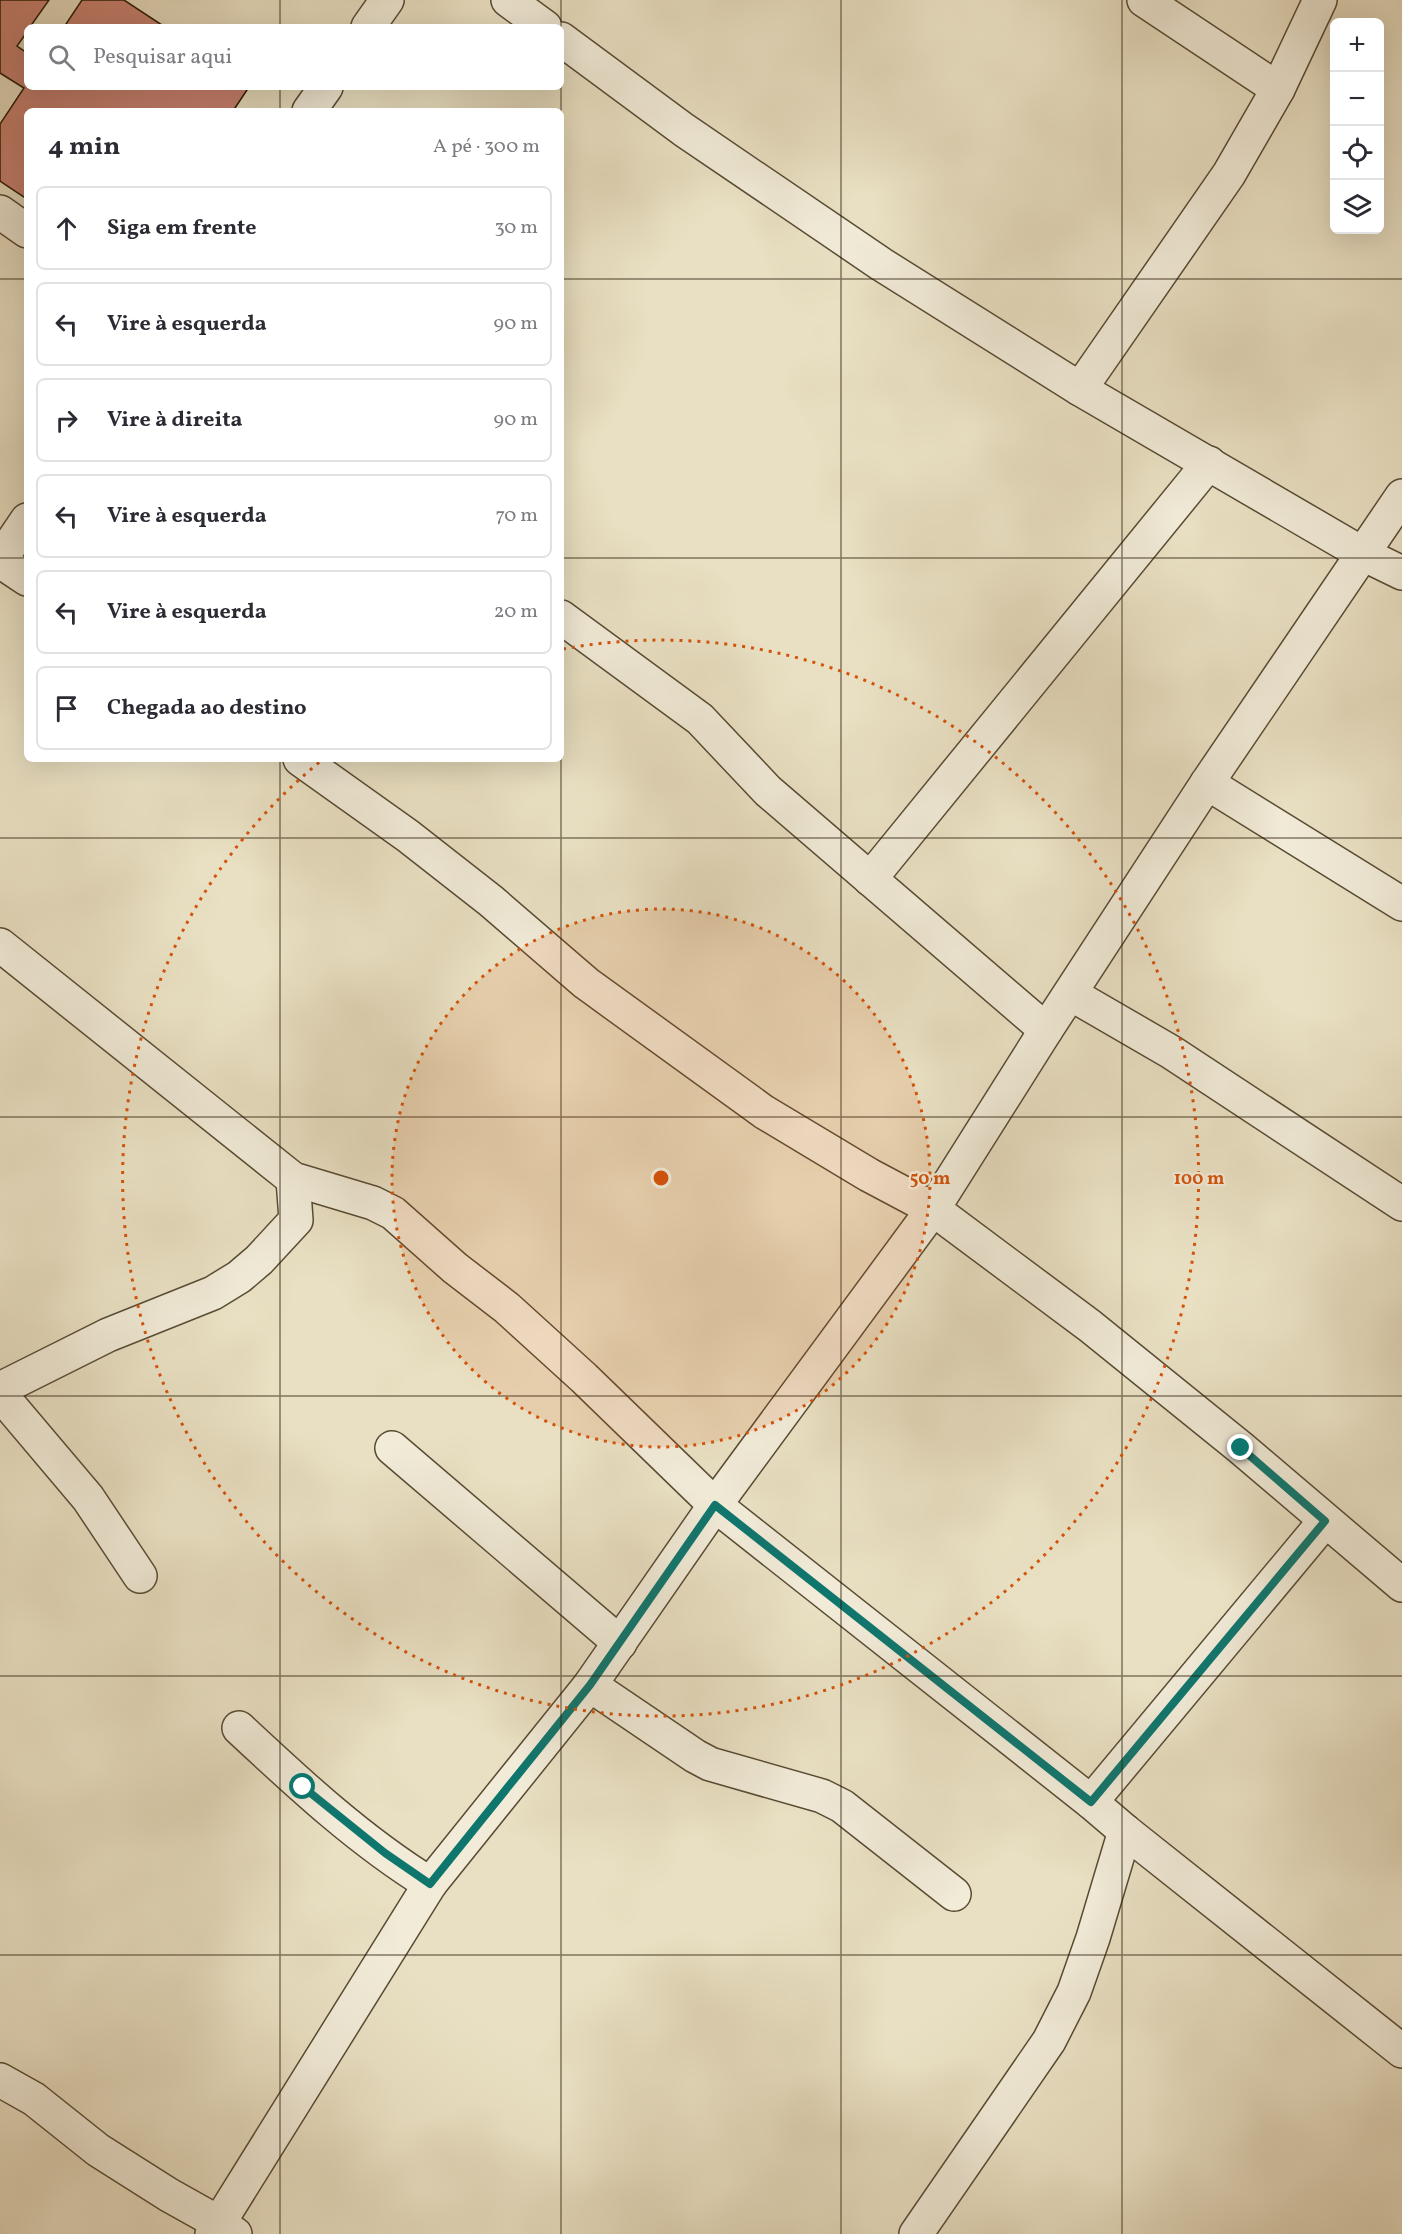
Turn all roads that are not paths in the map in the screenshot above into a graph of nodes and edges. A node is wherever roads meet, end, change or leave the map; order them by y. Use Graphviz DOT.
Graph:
graph roads {
  1 [pos="387,0"];
  2 [pos="508,0"];
  3 [pos="1144,0"];
  4 [pos="1320,0"];
  5 [pos="370,24"];
  6 [pos="540,24"];
  7 [pos="564,41"];
  8 [pos="1278,89"];
  9 [pos="324,90"];
  10 [pos="311,108"];
  11 [pos="0,212"];
  12 [pos="24,229"];
  13 [pos="1080,389"];
  14 [pos="1209,463"];
  15 [pos="1402,496"];
  16 [pos="24,525"];
  17 [pos="1363,554"];
  18 [pos="0,561"];
  19 [pos="1402,573"];
  20 [pos="24,577"];
  21 [pos="564,619"];
  22 [pos="304,762"];
  23 [pos="1207,783"];
  24 [pos="870,879"];
  25 [pos="1402,904"];
  26 [pos="0,945"];
  27 [pos="1071,994"];
  28 [pos="1046,1030"];
  29 [pos="292,1179"];
  30 [pos="334,1192"];
  31 [pos="1402,1204"];
  32 [pos="933,1209"];
  33 [pos="297,1220"];
  34 [pos="0,1389"];
  35 [pos="0,1394"];
  36 [pos="392,1448"];
  37 [pos="715,1505"];
  38 [pos="1325,1521"];
  39 [pos="140,1576"];
  40 [pos="1402,1585"];
  41 [pos="620,1643"];
  42 [pos="590,1685"];
  43 [pos="239,1728"];
  44 [pos="1091,1802"];
  45 [pos="1125,1832"];
  46 [pos="430,1884"];
  47 [pos="954,1894"];
  48 [pos="1402,2051"];
  49 [pos="0,2080"];
  50 [pos="222,2230"];
  51 [pos="916,2234"];
  1 -- 5 [label="street"];
  2 -- 6 [label="street"];
  3 -- 8 [label="street"];
  4 -- 8 [label="street"];
  7 -- 13 [label="street"];
  8 -- 13 [label="street"];
  9 -- 10 [label="street"];
  11 -- 12 [label="street"];
  13 -- 14 [label="street"];
  14 -- 17 [label="street"];
  14 -- 24 [label="street"];
  15 -- 17 [label="street"];
  16 -- 18 [label="street"];
  17 -- 19 [label="street"];
  17 -- 23 [label="street"];
  18 -- 20 [label="street"];
  21 -- 24 [label="street"];
  22 -- 32 [label="street"];
  23 -- 25 [label="street"];
  23 -- 27 [label="street"];
  24 -- 28 [label="street"];
  26 -- 29 [label="street"];
  27 -- 28 [label="street"];
  27 -- 31 [label="street"];
  28 -- 32 [label="street"];
  29 -- 30 [label="street"];
  29 -- 33 [label="street"];
  30 -- 33 [label="street"];
  30 -- 37 [label="street"];
  32 -- 37 [label="street"];
  32 -- 38 [label="street"];
  33 -- 34 [label="street"];
  35 -- 39 [label="street"];
  36 -- 41 [label="street"];
  37 -- 41 [label="street"];
  37 -- 44 [label="street"];
  38 -- 40 [label="street"];
  38 -- 44 [label="street"];
  41 -- 42 [label="street"];
  42 -- 46 [label="street"];
  42 -- 47 [label="street"];
  43 -- 46 [label="street"];
  44 -- 45 [label="street"];
  45 -- 48 [label="street"];
  45 -- 51 [label="street"];
  46 -- 50 [label="street"];
  49 -- 50 [label="street"];
}
